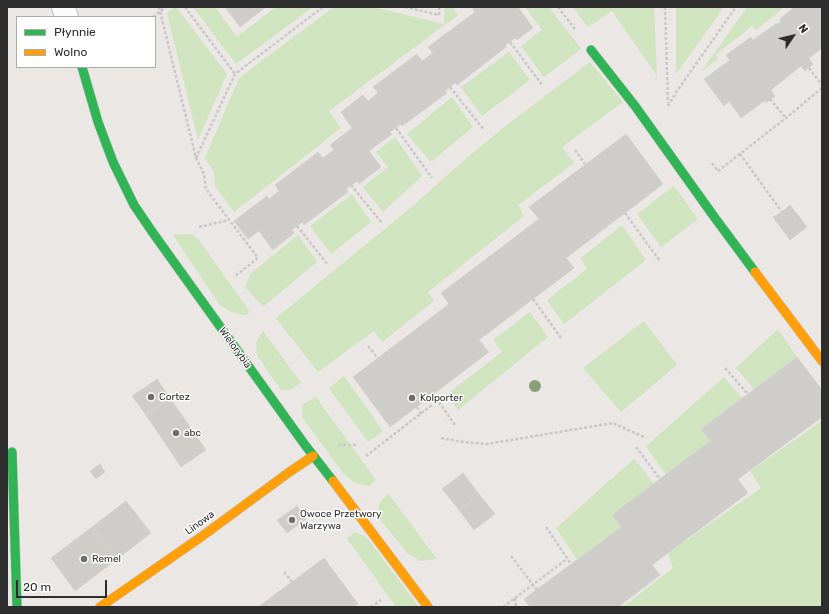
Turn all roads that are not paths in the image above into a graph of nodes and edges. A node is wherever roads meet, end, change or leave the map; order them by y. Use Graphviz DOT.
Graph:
graph roads {
  1 [pos="591,50"];
  2 [pos="82,68"];
  3 [pos="822,361"];
  4 [pos="12,452"];
  5 [pos="313,456"];
  6 [pos="17,607"];
  7 [pos="100,607"];
  8 [pos="428,607"];
  1 -- 3 [label="street"];
  2 -- 5 [label="street, Wielorybia"];
  4 -- 6 [label="street"];
  5 -- 7 [label="street, Linowa"];
  5 -- 8 [label="street, Wielorybia"];
}
